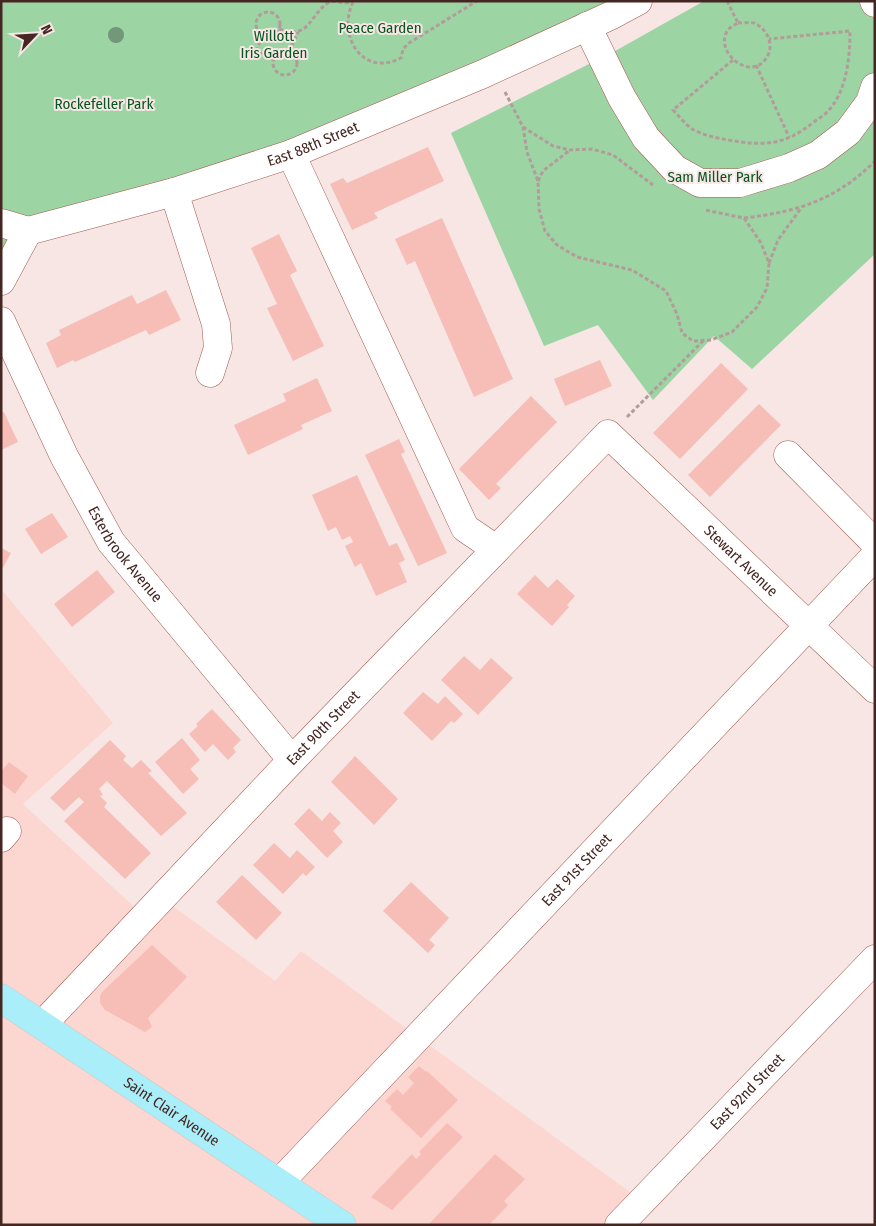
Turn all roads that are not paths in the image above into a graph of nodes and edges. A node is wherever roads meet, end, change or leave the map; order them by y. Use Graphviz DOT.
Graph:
graph roads {
  1 [pos="638,1"];
  2 [pos="609,8"];
  3 [pos="587,26"];
  4 [pos="875,87"];
  5 [pos="291,154"];
  6 [pos="174,192"];
  7 [pos="1,224"];
  8 [pos="28,231"];
  9 [pos="1,281"];
  10 [pos="1,321"];
  11 [pos="210,373"];
  12 [pos="615,429"];
  13 [pos="788,456"];
  14 [pos="875,543"];
  15 [pos="496,549"];
  16 [pos="875,556"];
  17 [pos="808,625"];
  18 [pos="875,689"];
  19 [pos="292,760"];
  20 [pos="875,959"];
  21 [pos="1,998"];
  22 [pos="42,1025"];
  23 [pos="279,1183"];
  24 [pos="342,1225"];
  25 [pos="619,1225"];
  1 -- 2 [label="street, East 88th Street"];
  2 -- 3 [label="street, East 88th Street"];
  3 -- 4 [label="street"];
  3 -- 5 [label="street, East 88th Street"];
  5 -- 6 [label="street, East 88th Street"];
  5 -- 15 [label="street"];
  6 -- 8 [label="street, East 88th Street"];
  6 -- 11 [label="street"];
  7 -- 8 [label="street"];
  8 -- 9 [label="street"];
  10 -- 19 [label="street, Esterbrook Avenue"];
  12 -- 15 [label="street, East 90th Street"];
  12 -- 17 [label="street, Stewart Avenue"];
  13 -- 14 [label="street"];
  15 -- 19 [label="street, East 90th Street"];
  16 -- 17 [label="street, East 91st Street"];
  17 -- 18 [label="street, Stewart Avenue"];
  17 -- 23 [label="street, East 91st Street"];
  19 -- 22 [label="street, East 90th Street"];
  20 -- 25 [label="street, East 92nd Street"];
  21 -- 22 [label="main road, Saint Clair Avenue"];
  22 -- 23 [label="main road, Saint Clair Avenue"];
  23 -- 24 [label="main road, Saint Clair Avenue"];
}
